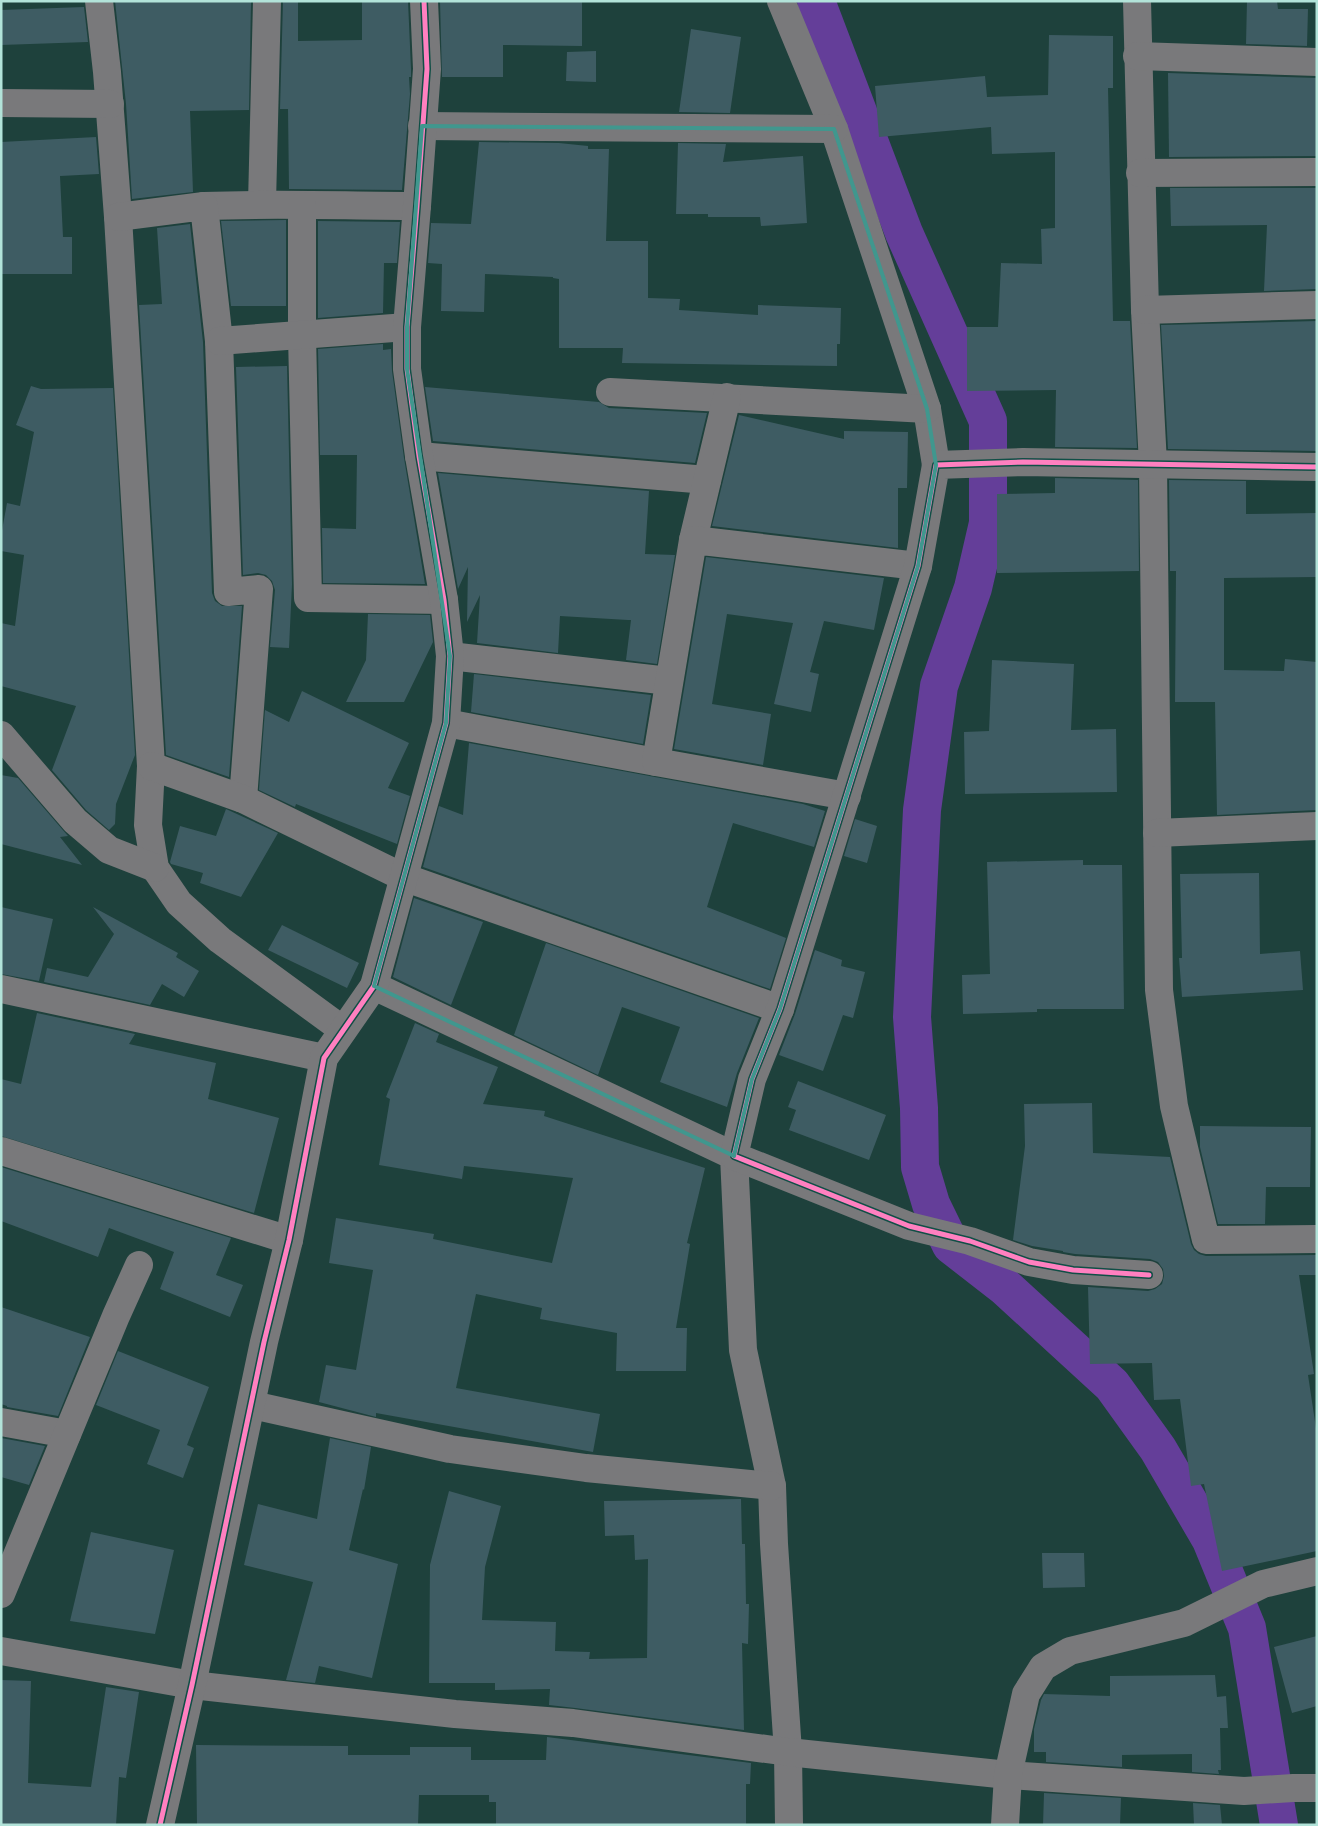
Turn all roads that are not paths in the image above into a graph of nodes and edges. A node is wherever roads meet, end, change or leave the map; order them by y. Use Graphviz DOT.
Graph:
graph roads {
  1 [pos="99,1"];
  2 [pos="267,1"];
  3 [pos="424,1"];
  4 [pos="781,1"];
  5 [pos="1136,1"];
  6 [pos="1137,56"];
  7 [pos="1317,62"];
  8 [pos="1,104"];
  9 [pos="110,104"];
  10 [pos="422,126"];
  11 [pos="834,129"];
  12 [pos="1317,172"];
  13 [pos="1140,173"];
  14 [pos="262,204"];
  15 [pos="204,206"];
  16 [pos="302,206"];
  17 [pos="417,206"];
  18 [pos="118,217"];
  19 [pos="1317,305"];
  20 [pos="1145,310"];
  21 [pos="407,327"];
  22 [pos="302,335"];
  23 [pos="219,341"];
  24 [pos="610,392"];
  25 [pos="727,397"];
  26 [pos="927,409"];
  27 [pos="419,456"];
  28 [pos="1152,464"];
  29 [pos="948,465"];
  30 [pos="1317,467"];
  31 [pos="707,480"];
  32 [pos="693,540"];
  33 [pos="918,566"];
  34 [pos="444,600"];
  35 [pos="450,656"];
  36 [pos="669,681"];
  37 [pos="446,723"];
  38 [pos="1,735"];
  39 [pos="656,762"];
  40 [pos="151,766"];
  41 [pos="847,796"];
  42 [pos="243,799"];
  43 [pos="1317,826"];
  44 [pos="1157,833"];
  45 [pos="155,868"];
  46 [pos="403,877"];
  47 [pos="374,986"];
  48 [pos="1,989"];
  49 [pos="780,1009"];
  50 [pos="343,1030"];
  51 [pos="324,1058"];
  52 [pos="1,1151"];
  53 [pos="734,1156"];
  54 [pos="1317,1239"];
  55 [pos="289,1240"];
  56 [pos="139,1265"];
  57 [pos="1149,1275"];
  58 [pos="252,1405"];
  59 [pos="1,1422"];
  60 [pos="67,1434"];
  61 [pos="772,1486"];
  62 [pos="1317,1571"];
  63 [pos="1,1594"];
  64 [pos="1,1651"];
  65 [pos="192,1685"];
  66 [pos="788,1752"];
  67 [pos="1008,1775"];
  68 [pos="1305,1788"];
  69 [pos="160,1825"];
  70 [pos="789,1825"];
  71 [pos="1005,1825"];
  1 -- 9 [label="street"];
  2 -- 14 [label="street"];
  3 -- 10 [label="street"];
  4 -- 11 [label="street"];
  5 -- 6 [label="street"];
  6 -- 7 [label="street"];
  6 -- 13 [label="street"];
  8 -- 9 [label="street"];
  9 -- 18 [label="street"];
  10 -- 11 [label="street"];
  10 -- 17 [label="street"];
  11 -- 26 [label="street"];
  12 -- 13 [label="street"];
  13 -- 20 [label="street"];
  14 -- 15 [label="street"];
  14 -- 16 [label="street"];
  15 -- 18 [label="street"];
  15 -- 23 [label="street"];
  16 -- 17 [label="street"];
  16 -- 22 [label="street"];
  17 -- 21 [label="street"];
  18 -- 40 [label="street"];
  19 -- 20 [label="street"];
  20 -- 28 [label="street"];
  21 -- 22 [label="street"];
  21 -- 27 [label="street"];
  22 -- 23 [label="street"];
  22 -- 34 [label="street"];
  23 -- 42 [label="street"];
  24 -- 25 [label="street"];
  25 -- 26 [label="street"];
  25 -- 31 [label="street"];
  26 -- 29 [label="street"];
  27 -- 31 [label="street"];
  27 -- 34 [label="street"];
  28 -- 29 [label="street"];
  28 -- 30 [label="street"];
  28 -- 44 [label="street"];
  29 -- 33 [label="street"];
  31 -- 32 [label="street"];
  32 -- 33 [label="street"];
  32 -- 36 [label="street"];
  33 -- 41 [label="street"];
  34 -- 35 [label="street"];
  35 -- 36 [label="street"];
  35 -- 37 [label="street"];
  36 -- 39 [label="street"];
  37 -- 39 [label="street"];
  37 -- 46 [label="street"];
  38 -- 45 [label="street"];
  39 -- 41 [label="street"];
  40 -- 42 [label="street"];
  40 -- 45 [label="street"];
  41 -- 49 [label="street"];
  42 -- 46 [label="street"];
  43 -- 44 [label="street"];
  44 -- 54 [label="street"];
  45 -- 50 [label="street"];
  46 -- 47 [label="street"];
  46 -- 49 [label="street"];
  47 -- 50 [label="street"];
  47 -- 53 [label="street"];
  48 -- 51 [label="street"];
  49 -- 53 [label="street"];
  50 -- 51 [label="street"];
  51 -- 55 [label="street"];
  52 -- 55 [label="street"];
  53 -- 57 [label="street"];
  53 -- 61 [label="street"];
  55 -- 58 [label="street"];
  56 -- 60 [label="street"];
  58 -- 61 [label="street"];
  58 -- 65 [label="street"];
  59 -- 60 [label="street"];
  60 -- 63 [label="street"];
  61 -- 66 [label="street"];
  62 -- 67 [label="street"];
  64 -- 65 [label="street"];
  65 -- 66 [label="street"];
  65 -- 69 [label="street"];
  66 -- 67 [label="street"];
  66 -- 70 [label="street"];
  67 -- 68 [label="street"];
  67 -- 71 [label="street"];
}
